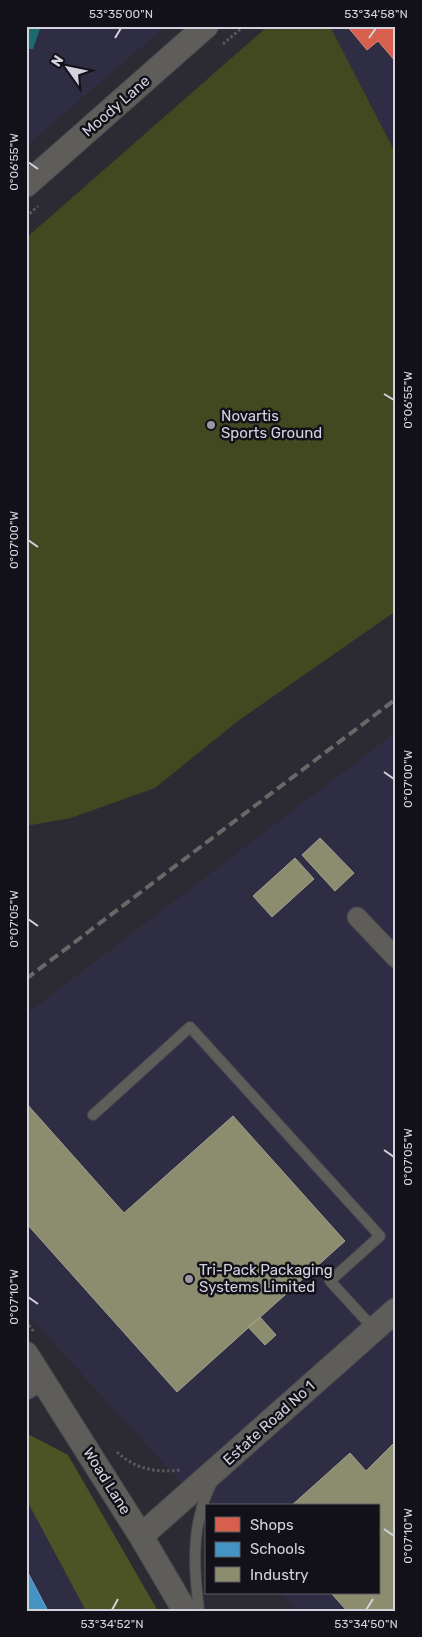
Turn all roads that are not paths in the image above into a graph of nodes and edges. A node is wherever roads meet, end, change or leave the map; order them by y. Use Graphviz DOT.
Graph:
graph roads {
  1 [pos="206,26"];
  2 [pos="26,185"];
  3 [pos="358,917"];
  4 [pos="396,958"];
  5 [pos="93,1115"];
  6 [pos="396,1310"];
  7 [pos="374,1330"];
  8 [pos="26,1354"];
  9 [pos="35,1385"];
  10 [pos="215,1472"];
  11 [pos="142,1536"];
  12 [pos="185,1611"];
  13 [pos="199,1611"];
  1 -- 2 [label="street, Moody Lane"];
  3 -- 4 [label="street"];
  5 -- 7 [label="lane"];
  6 -- 7 [label="street, Estate Road No 1"];
  7 -- 10 [label="street, Estate Road No 1"];
  8 -- 9 [label="street, Woad Lane"];
  9 -- 11 [label="street, Woad Lane"];
  10 -- 11 [label="street, Estate Road No 1"];
  10 -- 13 [label="lane"];
  11 -- 12 [label="street, Woad Lane"];
}
